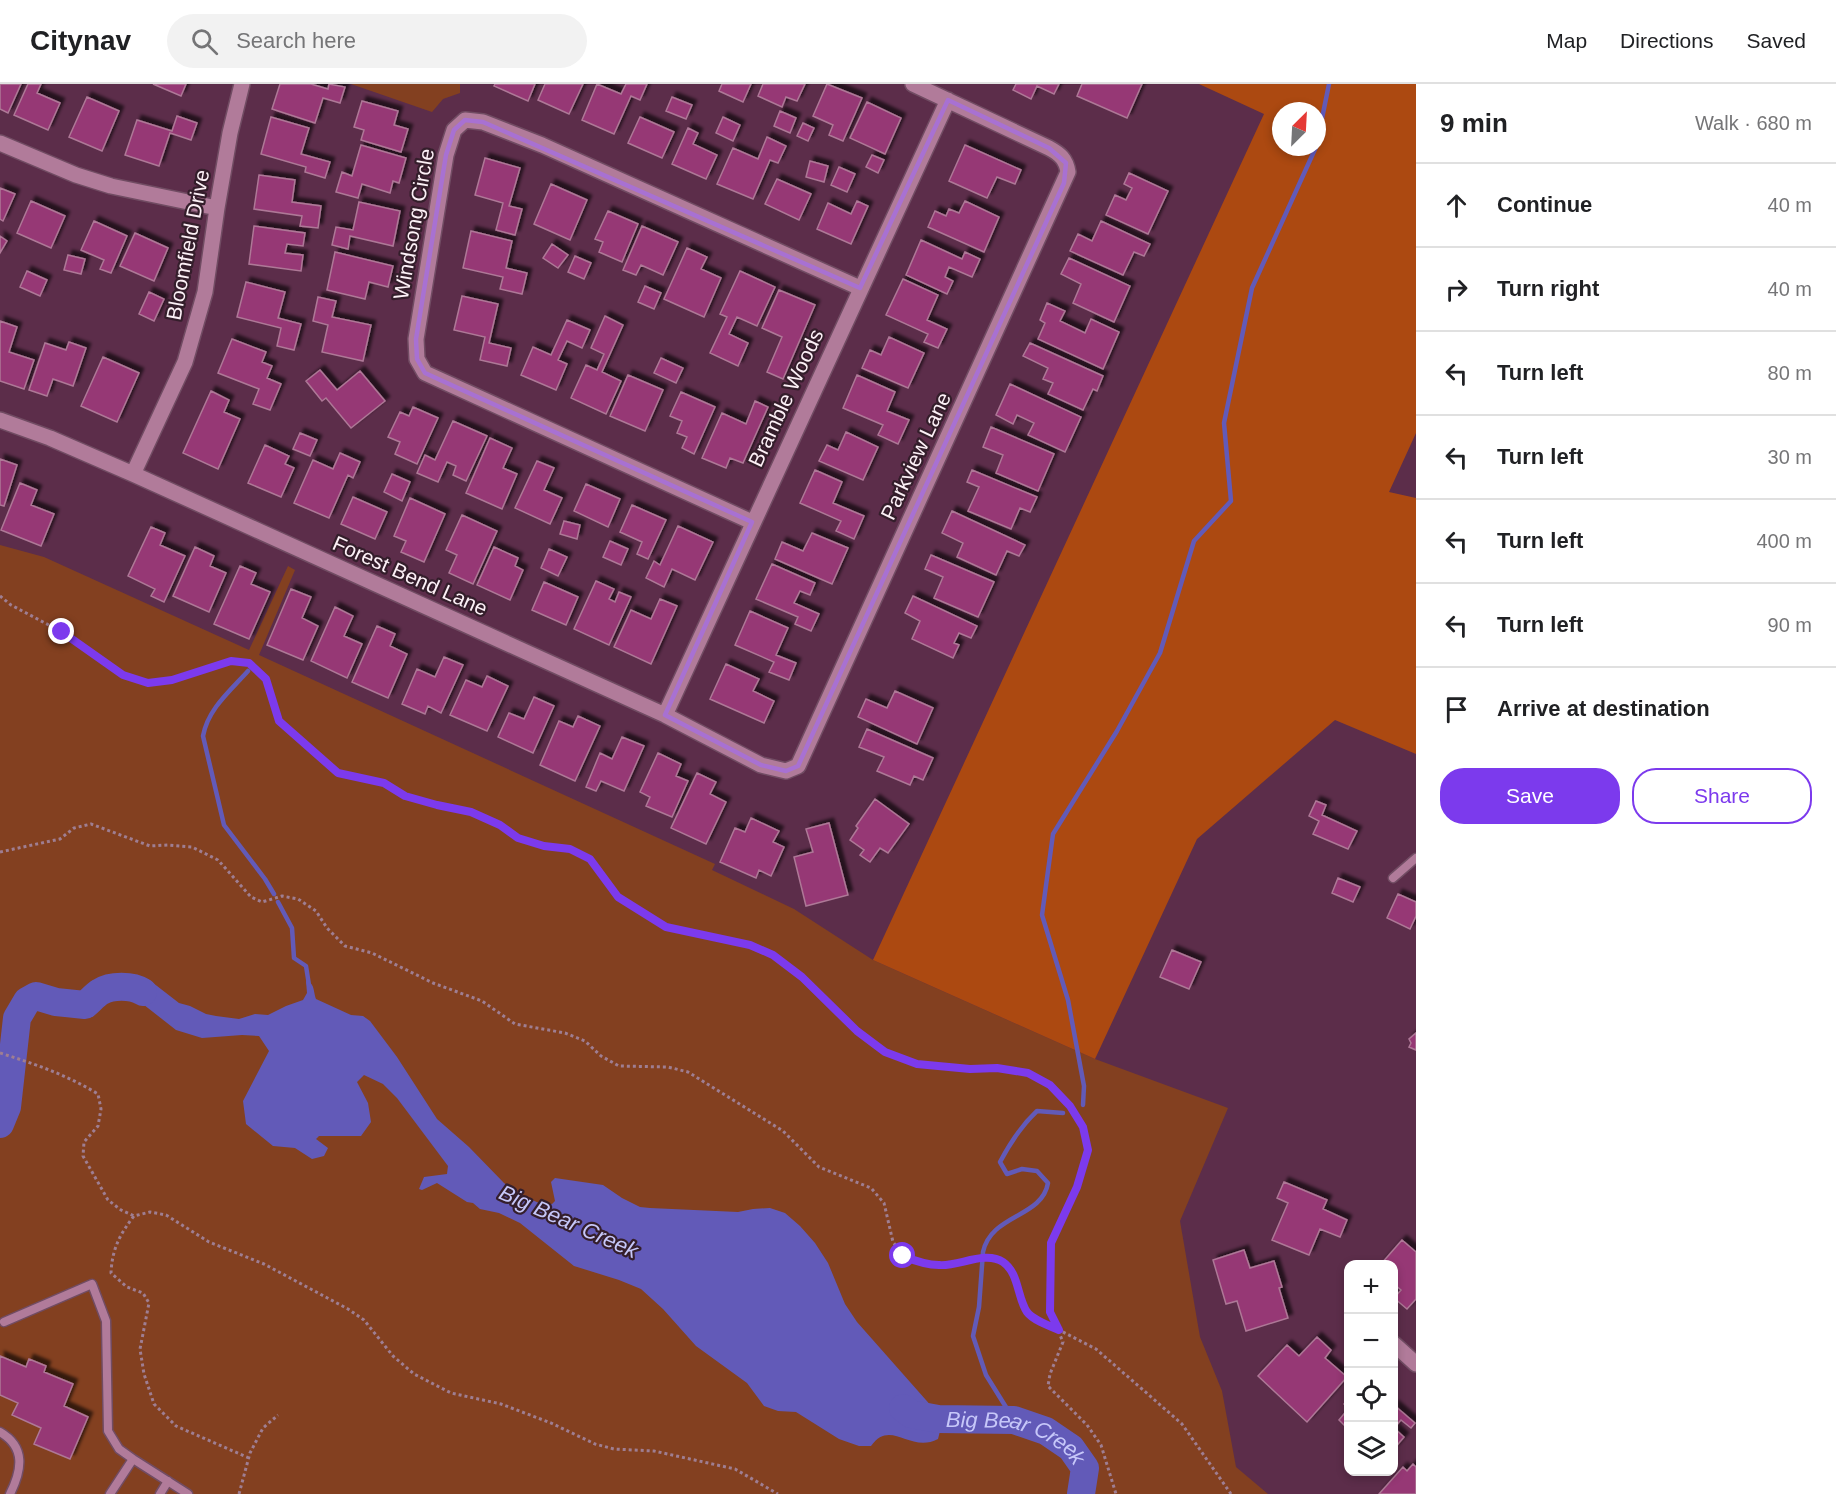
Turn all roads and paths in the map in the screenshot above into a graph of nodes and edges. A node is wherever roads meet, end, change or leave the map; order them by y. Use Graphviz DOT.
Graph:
graph roads {
  1 [pos="242,84"];
  2 [pos="913,84"];
  3 [pos="948,100"];
  4 [pos="0,143"];
  5 [pos="217,208"];
  6 [pos="860,288"];
  7 [pos="0,420"];
  8 [pos="133,474"];
  9 [pos="752,522"];
  10 [pos="0,596"];
  11 [pos="665,715"];
  12 [pos="798,766"];
  13 [pos="0,852"];
  14 [pos="1416,858"];
  15 [pos="1393,878"];
  16 [pos="0,1053"];
  17 [pos="134,1216"];
  18 [pos="4,1322"];
  19 [pos="1059,1330"];
  20 [pos="1398,1348"];
  21 [pos="1416,1364"];
  22 [pos="278,1415"];
  23 [pos="0,1432"];
  24 [pos="249,1458"];
  25 [pos="133,1459"];
  26 [pos="168,1481"];
  27 [pos="10,1494"];
  28 [pos="110,1494"];
  29 [pos="160,1494"];
  30 [pos="188,1494"];
  31 [pos="239,1494"];
  32 [pos="777,1494"];
  33 [pos="1116,1494"];
  34 [pos="1231,1494"];
  1 -- 5 [label="street, Bloomfield Drive"];
  2 -- 3 [label="street"];
  3 -- 6 [label="street, Bramble Woods"];
  3 -- 12 [label="street, Parkview Lane"];
  4 -- 5 [label="street"];
  5 -- 8 [label="street, Bloomfield Drive"];
  6 -- 9 [label="street, Bramble Woods"];
  6 -- 9 [label="street, Windsong Circle"];
  7 -- 8 [label="street, Forest Bend Lane"];
  8 -- 11 [label="street, Forest Bend Lane"];
  9 -- 11 [label="street, Bramble Woods"];
  10 -- 19 [label="path"];
  11 -- 12 [label="street, Forest Bend Lane"];
  13 -- 19 [label="path"];
  14 -- 15 [label="lane"];
  16 -- 17 [label="path"];
  17 -- 24 [label="path"];
  17 -- 32 [label="path"];
  18 -- 25 [label="lane"];
  19 -- 33 [label="path"];
  19 -- 34 [label="path"];
  20 -- 21 [label="street"];
  22 -- 24 [label="path"];
  23 -- 27 [label="lane"];
  24 -- 31 [label="path"];
  25 -- 26 [label="lane"];
  25 -- 28 [label="lane"];
  26 -- 29 [label="lane"];
  26 -- 30 [label="lane"];
}
